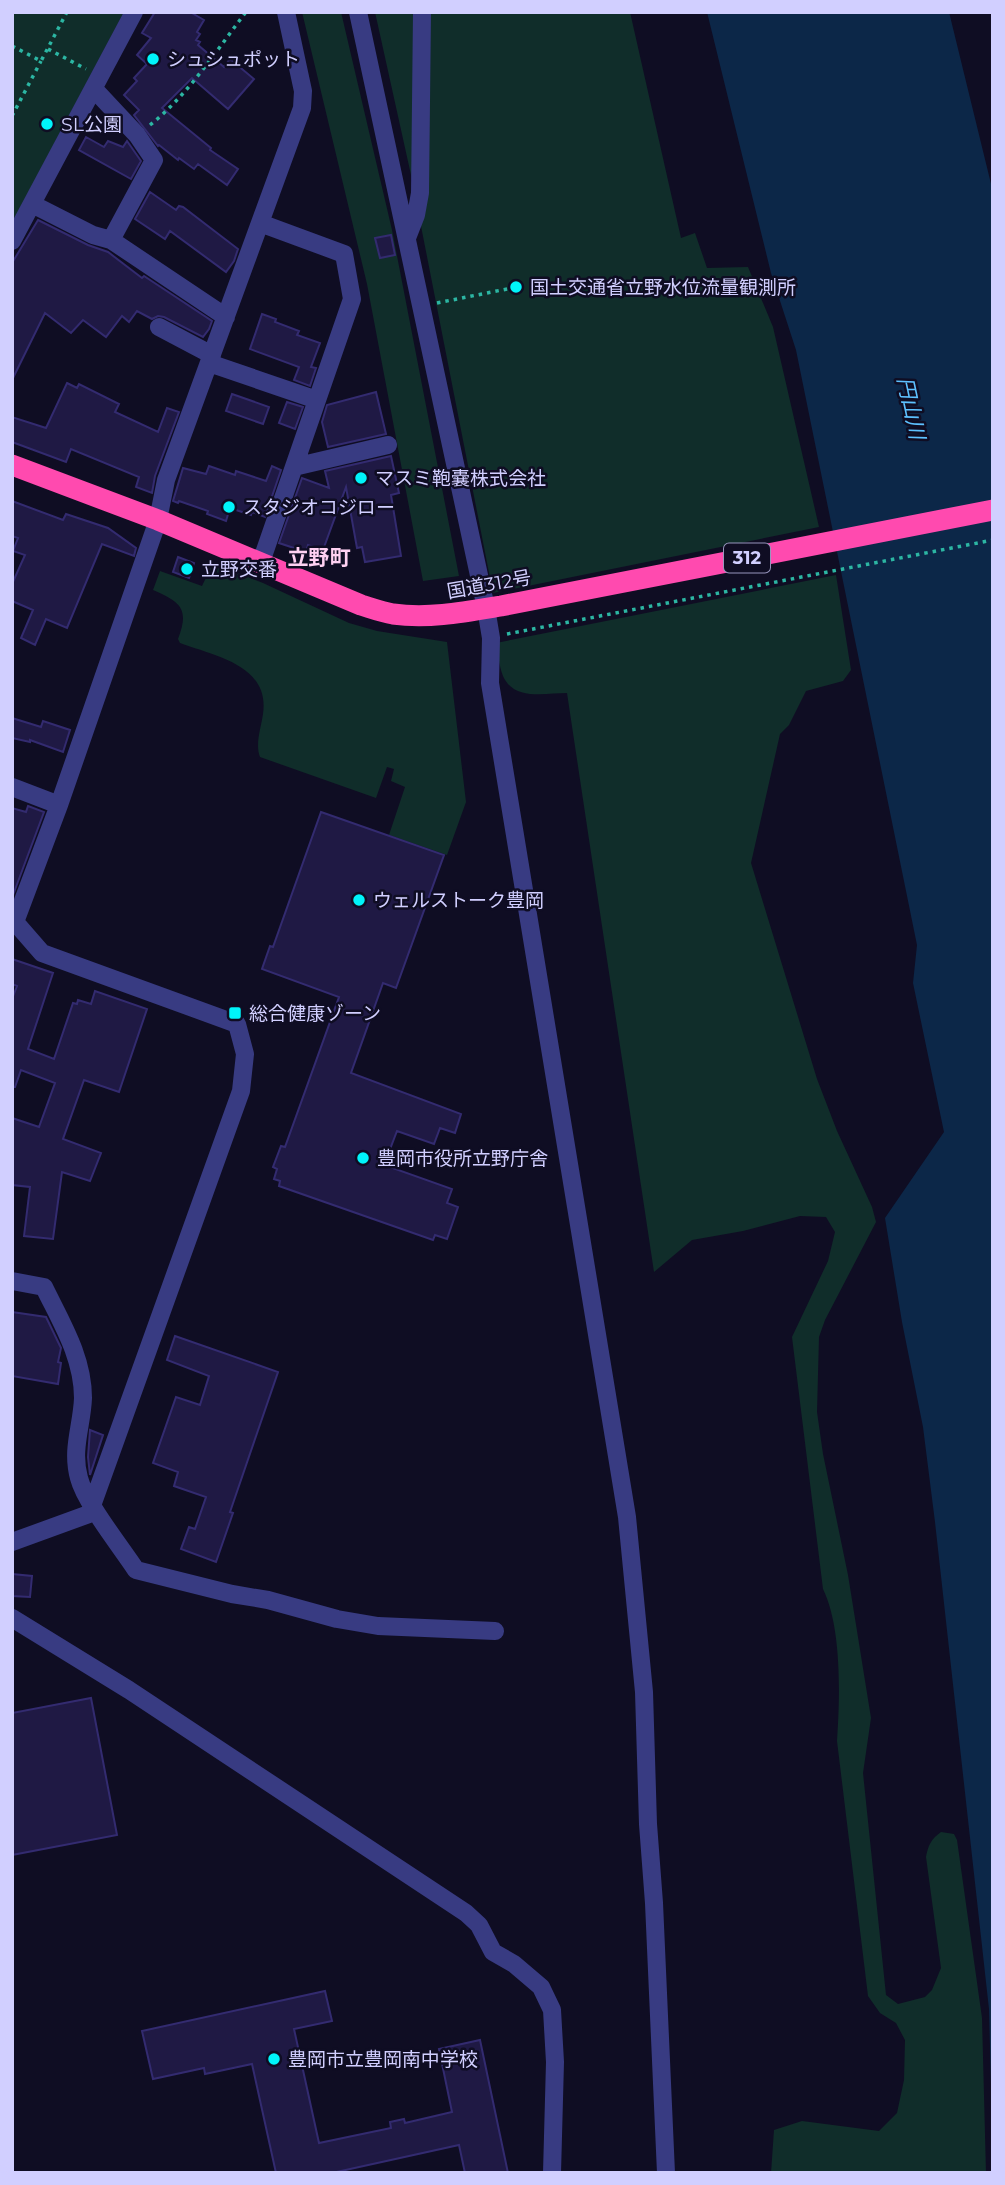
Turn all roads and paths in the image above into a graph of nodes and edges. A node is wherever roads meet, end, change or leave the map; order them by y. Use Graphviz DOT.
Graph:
graph roads {
  1 [pos="67,12"];
  2 [pos="134,12"];
  3 [pos="246,12"];
  4 [pos="286,12"];
  5 [pos="358,12"];
  6 [pos="422,12"];
  7 [pos="12,46"];
  8 [pos="48,49"];
  9 [pos="41,61"];
  10 [pos="97,83"];
  11 [pos="12,116"];
  12 [pos="137,135"];
  13 [pos="32,204"];
  14 [pos="260,223"];
  15 [pos="407,239"];
  16 [pos="111,240"];
  17 [pos="12,241"];
  18 [pos="512,288"];
  19 [pos="440,302"];
  20 [pos="226,317"];
  21 [pos="159,327"];
  22 [pos="210,359"];
  23 [pos="317,400"];
  24 [pos="388,445"];
  25 [pos="12,465"];
  26 [pos="294,467"];
  27 [pos="993,510"];
  28 [pos="158,520"];
  29 [pos="993,540"];
  30 [pos="261,562"];
  31 [pos="494,607"];
  32 [pos="499,636"];
  33 [pos="12,787"];
  34 [pos="58,805"];
  35 [pos="14,925"];
  36 [pos="12,1281"];
  37 [pos="92,1504"];
  38 [pos="12,1542"];
  39 [pos="12,1618"];
  40 [pos="495,1631"];
  41 [pos="552,2173"];
  42 [pos="666,2173"];
  1 -- 8 [label="path"];
  2 -- 10 [label="street"];
  3 -- 12 [label="path"];
  4 -- 14 [label="street"];
  5 -- 15 [label="street"];
  6 -- 15 [label="street"];
  7 -- 9 [label="path"];
  8 -- 9 [label="path"];
  8 -- 10 [label="path"];
  9 -- 11 [label="path"];
  10 -- 12 [label="street"];
  10 -- 13 [label="street"];
  12 -- 16 [label="street"];
  13 -- 16 [label="street"];
  13 -- 17 [label="street"];
  14 -- 20 [label="street"];
  14 -- 23 [label="street"];
  15 -- 31 [label="street"];
  16 -- 20 [label="street"];
  18 -- 19 [label="path"];
  20 -- 22 [label="street"];
  21 -- 22 [label="street"];
  22 -- 23 [label="street"];
  22 -- 28 [label="street"];
  23 -- 26 [label="street"];
  24 -- 26 [label="street"];
  25 -- 28 [label="highway, 国道312号 / 312"];
  26 -- 30 [label="street"];
  27 -- 31 [label="highway, 国道312号 / 312"];
  28 -- 30 [label="highway, 国道312号 / 312"];
  28 -- 34 [label="street"];
  29 -- 32 [label="path"];
  30 -- 31 [label="highway, 国道312号 / 312"];
  31 -- 42 [label="street"];
  33 -- 34 [label="street"];
  34 -- 35 [label="street"];
  35 -- 37 [label="street"];
  36 -- 37 [label="street"];
  37 -- 38 [label="street"];
  37 -- 40 [label="street"];
  39 -- 41 [label="street"];
}
